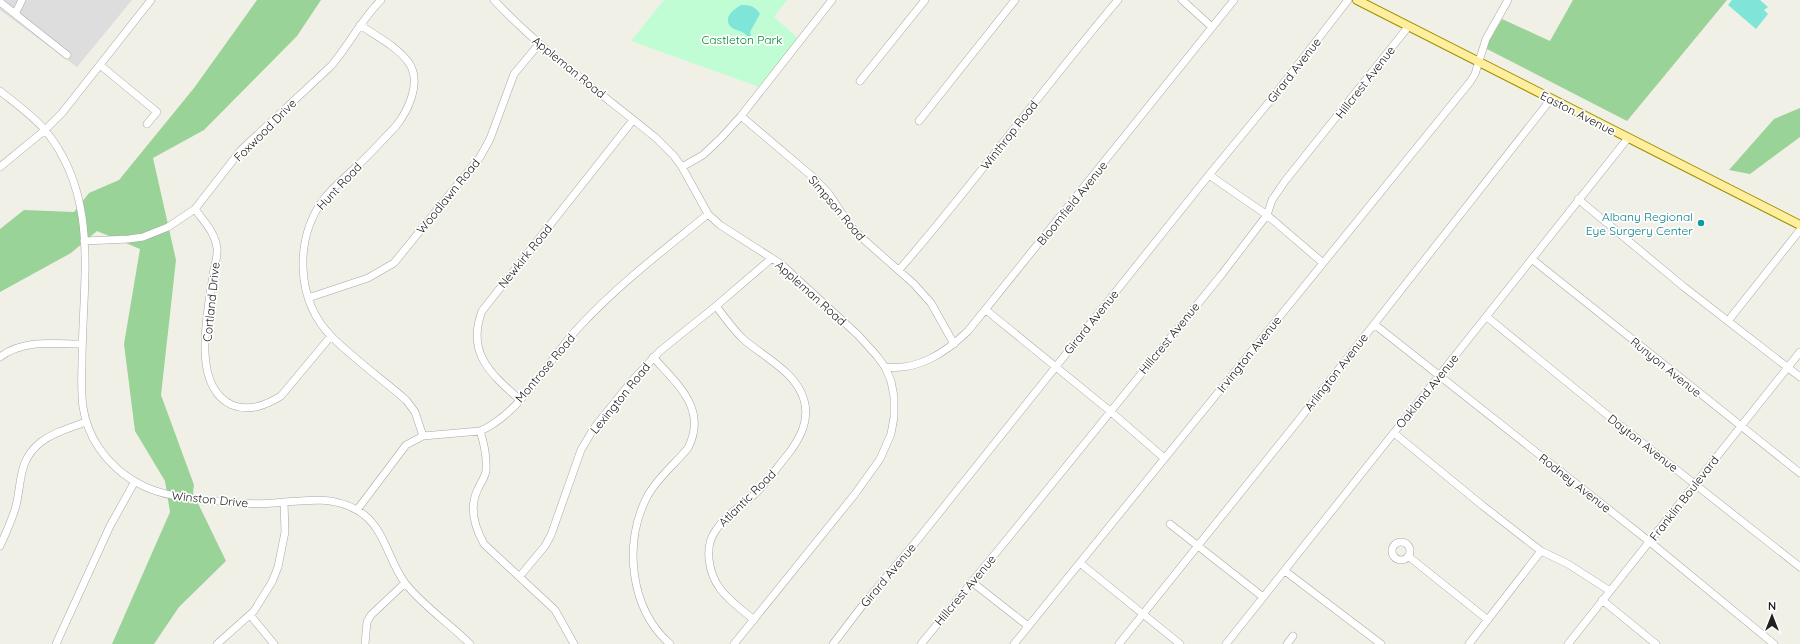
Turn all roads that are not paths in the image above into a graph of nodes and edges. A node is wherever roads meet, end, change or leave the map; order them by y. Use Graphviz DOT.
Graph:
graph roads {
  1 [pos="22,0"];
  2 [pos="151,0"];
  3 [pos="381,0"];
  4 [pos="494,0"];
  5 [pos="832,0"];
  6 [pos="925,0"];
  7 [pos="1013,0"];
  8 [pos="1118,0"];
  9 [pos="1182,0"];
  10 [pos="1234,0"];
  11 [pos="1348,0"];
  12 [pos="1357,0"];
  13 [pos="1508,0"];
  14 [pos="0,2"];
  15 [pos="15,14"];
  16 [pos="360,25"];
  17 [pos="1212,27"];
  18 [pos="1408,27"];
  19 [pos="539,44"];
  20 [pos="67,55"];
  21 [pos="1479,62"];
  22 [pos="100,65"];
  23 [pos="860,80"];
  24 [pos="0,91"];
  25 [pos="1551,99"];
  26 [pos="741,116"];
  27 [pos="634,120"];
  28 [pos="919,122"];
  29 [pos="147,124"];
  30 [pos="45,130"];
  31 [pos="1628,138"];
  32 [pos="0,167"];
  33 [pos="682,167"];
  34 [pos="1209,175"];
  35 [pos="1578,199"];
  36 [pos="195,209"];
  37 [pos="708,214"];
  38 [pos="1267,215"];
  39 [pos="1800,225"];
  40 [pos="1800,230"];
  41 [pos="84,241"];
  42 [pos="772,258"];
  43 [pos="1532,260"];
  44 [pos="1323,263"];
  45 [pos="899,270"];
  46 [pos="308,298"];
  47 [pos="716,306"];
  48 [pos="986,310"];
  49 [pos="1486,317"];
  50 [pos="1728,321"];
  51 [pos="1374,324"];
  52 [pos="331,336"];
  53 [pos="82,344"];
  54 [pos="954,344"];
  55 [pos="1800,352"];
  56 [pos="0,357"];
  57 [pos="653,357"];
  58 [pos="1056,367"];
  59 [pos="1788,367"];
  60 [pos="885,368"];
  61 [pos="1440,376"];
  62 [pos="1800,377"];
  63 [pos="519,399"];
  64 [pos="1110,412"];
  65 [pos="86,422"];
  66 [pos="1742,427"];
  67 [pos="480,431"];
  68 [pos="1394,432"];
  69 [pos="423,436"];
  70 [pos="1164,458"];
  71 [pos="1800,473"];
  72 [pos="134,483"];
  73 [pos="1696,484"];
  74 [pos="284,502"];
  75 [pos="358,510"];
  76 [pos="1170,524"];
  77 [pos="1650,542"];
  78 [pos="0,546"];
  79 [pos="1198,546"];
  80 [pos="1541,551"];
  81 [pos="1408,556"];
  82 [pos="1080,563"];
  83 [pos="1800,567"];
  84 [pos="1285,571"];
  85 [pos="520,576"];
  86 [pos="972,582"];
  87 [pos="405,583"];
  88 [pos="1610,591"];
  89 [pos="1263,597"];
  90 [pos="1602,600"];
  91 [pos="1142,614"];
  92 [pos="250,615"];
  93 [pos="754,620"];
  94 [pos="1488,620"];
  95 [pos="1028,626"];
  96 [pos="1293,636"];
  97 [pos="1377,643"];
  98 [pos="56,644"];
  99 [pos="217,644"];
  100 [pos="274,644"];
  101 [pos="365,644"];
  102 [pos="470,644"];
  103 [pos="574,644"];
  104 [pos="670,644"];
  105 [pos="734,644"];
  106 [pos="833,644"];
  107 [pos="921,644"];
  108 [pos="1014,644"];
  109 [pos="1119,644"];
  110 [pos="1180,644"];
  111 [pos="1226,644"];
  112 [pos="1287,644"];
  113 [pos="1469,644"];
  114 [pos="1568,644"];
  115 [pos="1656,644"];
  116 [pos="1774,644"];
  1 -- 15 [label="street"];
  2 -- 22 [label="street"];
  3 -- 16 [label="street, Foxwood Drive"];
  4 -- 19 [label="street, Appleman Road"];
  5 -- 26 [label="street"];
  6 -- 23 [label="street"];
  7 -- 28 [label="street"];
  8 -- 45 [label="street, Winthrop Road"];
  9 -- 17 [label="street"];
  10 -- 17 [label="street, Bloomfield Avenue"];
  11 -- 34 [label="street, Girard Avenue"];
  12 -- 18 [label="main road, Easton Avenue"];
  13 -- 21 [label="street, Irvington Avenue"];
  14 -- 15 [label="street"];
  15 -- 20 [label="street"];
  16 -- 36 [label="street, Foxwood Drive"];
  16 -- 46 [label="street, Hunt Road"];
  17 -- 48 [label="street, Bloomfield Avenue"];
  18 -- 21 [label="main road, Easton Avenue"];
  18 -- 38 [label="street, Hillcrest Avenue"];
  19 -- 27 [label="street, Appleman Road"];
  19 -- 46 [label="street, Woodlawn Road"];
  21 -- 25 [label="main road, Easton Avenue"];
  21 -- 44 [label="street, Irvington Avenue"];
  22 -- 29 [label="street"];
  22 -- 30 [label="street"];
  24 -- 30 [label="street, Winston Drive"];
  25 -- 31 [label="main road, Easton Avenue"];
  25 -- 51 [label="street, Arlington Avenue"];
  26 -- 33 [label="street"];
  26 -- 45 [label="street, Simpson Road"];
  27 -- 33 [label="street, Appleman Road"];
  27 -- 63 [label="street, Newkirk Road"];
  30 -- 32 [label="street"];
  30 -- 41 [label="street, Winston Drive"];
  31 -- 35 [label="street, Oakland Avenue"];
  31 -- 39 [label="main road, Easton Avenue"];
  33 -- 37 [label="street, Appleman Road"];
  34 -- 38 [label="street"];
  34 -- 58 [label="street, Girard Avenue"];
  35 -- 43 [label="street, Oakland Avenue"];
  35 -- 50 [label="street"];
  36 -- 41 [label="street, Foxwood Drive"];
  36 -- 52 [label="street, Cortland Drive"];
  37 -- 42 [label="street, Appleman Road"];
  37 -- 63 [label="street, Montrose Road"];
  38 -- 44 [label="street"];
  38 -- 64 [label="street, Hillcrest Avenue"];
  40 -- 50 [label="street"];
  41 -- 53 [label="street, Winston Drive"];
  42 -- 47 [label="street, Lexington Road"];
  42 -- 60 [label="street, Appleman Road"];
  43 -- 49 [label="street, Oakland Avenue"];
  43 -- 66 [label="street, Runyon Avenue"];
  44 -- 70 [label="street, Irvington Avenue"];
  45 -- 54 [label="street, Simpson Road"];
  46 -- 52 [label="street, Hunt Road"];
  47 -- 57 [label="street, Lexington Road"];
  47 -- 93 [label="street, Atlantic Road"];
  48 -- 54 [label="street, Bloomfield Avenue"];
  48 -- 58 [label="street"];
  49 -- 61 [label="street, Oakland Avenue"];
  49 -- 73 [label="street, Dayton Avenue"];
  50 -- 59 [label="street"];
  51 -- 61 [label="street, Rodney Avenue"];
  51 -- 79 [label="street, Arlington Avenue"];
  52 -- 69 [label="street, Hunt Road"];
  53 -- 56 [label="street"];
  53 -- 65 [label="street, Winston Drive"];
  54 -- 60 [label="street, Bloomfield Avenue"];
  55 -- 59 [label="street, Franklin Boulevard"];
  57 -- 85 [label="street, Lexington Road"];
  57 -- 104 [label="street"];
  58 -- 64 [label="street"];
  58 -- 106 [label="street, Girard Avenue"];
  59 -- 62 [label="street"];
  59 -- 66 [label="street, Franklin Boulevard"];
  60 -- 93 [label="street, Appleman Road"];
  61 -- 68 [label="street, Oakland Avenue"];
  61 -- 77 [label="street, Rodney Avenue"];
  63 -- 67 [label="street, Montrose Road"];
  64 -- 70 [label="street"];
  64 -- 86 [label="street, Hillcrest Avenue"];
  65 -- 72 [label="street, Winston Drive"];
  65 -- 78 [label="street"];
  66 -- 71 [label="street, Runyon Avenue"];
  66 -- 73 [label="street, Franklin Boulevard"];
  67 -- 69 [label="street, Montrose Road"];
  67 -- 85 [label="street"];
  68 -- 80 [label="street"];
  68 -- 84 [label="street, Oakland Avenue"];
  69 -- 75 [label="street, Montrose Road"];
  70 -- 82 [label="street, Irvington Avenue"];
  72 -- 74 [label="street, Winston Drive"];
  72 -- 98 [label="street"];
  73 -- 77 [label="street, Franklin Boulevard"];
  73 -- 83 [label="street, Dayton Avenue"];
  74 -- 75 [label="street, Winston Drive"];
  74 -- 92 [label="street"];
  75 -- 87 [label="street, Winston Drive"];
  76 -- 79 [label="street"];
  77 -- 88 [label="street, Franklin Boulevard"];
  77 -- 116 [label="street, Rodney Avenue"];
  79 -- 89 [label="street"];
  79 -- 91 [label="street, Arlington Avenue"];
  80 -- 88 [label="street"];
  80 -- 94 [label="street"];
  81 -- 94 [label="street"];
  82 -- 91 [label="street"];
  82 -- 95 [label="street, Irvington Avenue"];
  84 -- 89 [label="street, Oakland Avenue"];
  84 -- 97 [label="street"];
  85 -- 103 [label="street"];
  86 -- 95 [label="street"];
  86 -- 107 [label="street, Hillcrest Avenue"];
  87 -- 101 [label="street"];
  87 -- 102 [label="street, Winston Drive"];
  88 -- 90 [label="street, Franklin Boulevard"];
  89 -- 111 [label="street, Oakland Avenue"];
  90 -- 114 [label="street, Franklin Boulevard"];
  90 -- 115 [label="street"];
  91 -- 109 [label="street, Arlington Avenue"];
  91 -- 110 [label="street"];
  92 -- 99 [label="street"];
  92 -- 100 [label="street"];
  93 -- 105 [label="street, Appleman Road"];
  94 -- 113 [label="street"];
  95 -- 108 [label="street, Irvington Avenue"];
  96 -- 112 [label="street"];
}
